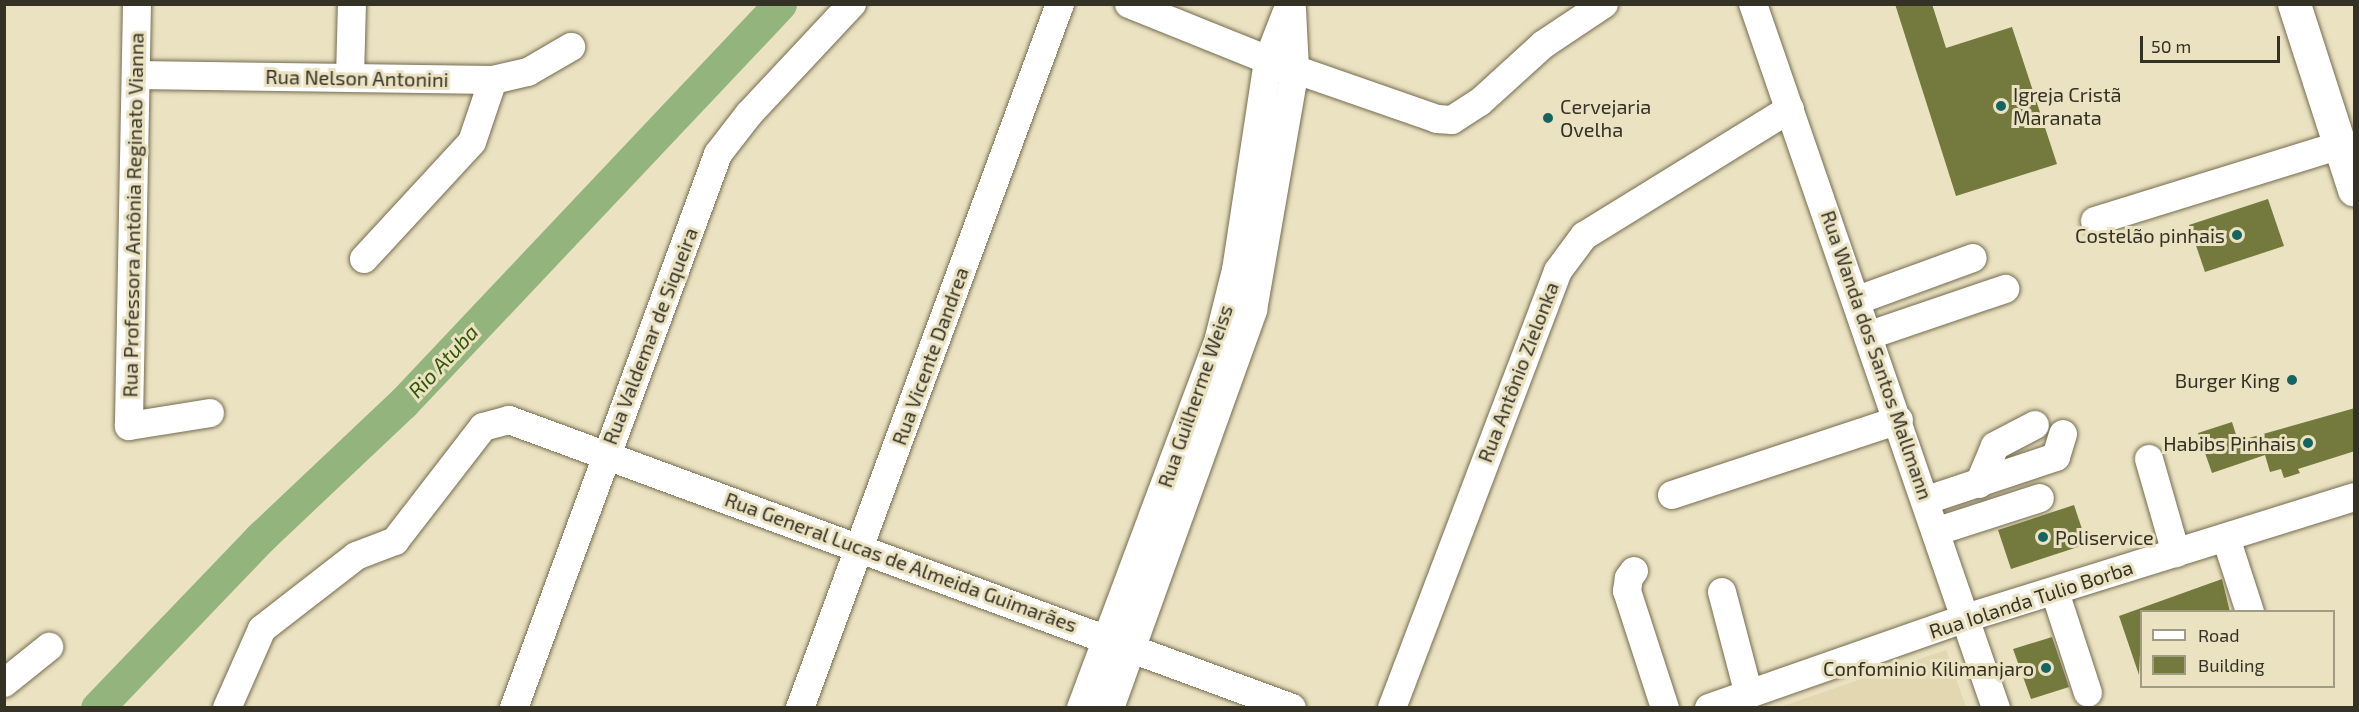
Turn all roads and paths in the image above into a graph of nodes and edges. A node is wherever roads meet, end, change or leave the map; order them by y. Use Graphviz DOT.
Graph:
graph roads {
  1 [pos="137,4"];
  2 [pos="352,4"];
  3 [pos="852,4"];
  4 [pos="1060,4"];
  5 [pos="1129,4"];
  6 [pos="1291,4"];
  7 [pos="1604,4"];
  8 [pos="1753,4"];
  9 [pos="2294,4"];
  10 [pos="571,47"];
  11 [pos="1268,60"];
  12 [pos="1295,69"];
  13 [pos="136,75"];
  14 [pos="351,78"];
  15 [pos="493,80"];
  16 [pos="1790,109"];
  17 [pos="2340,145"];
  18 [pos="2354,188"];
  19 [pos="2095,221"];
  20 [pos="1973,258"];
  21 [pos="364,260"];
  22 [pos="2005,289"];
  23 [pos="1858,300"];
  24 [pos="1870,335"];
  25 [pos="210,413"];
  26 [pos="1899,420"];
  27 [pos="2035,424"];
  28 [pos="2063,434"];
  29 [pos="606,453"];
  30 [pos="2150,459"];
  31 [pos="1979,484"];
  32 [pos="1672,495"];
  33 [pos="2355,497"];
  34 [pos="2040,498"];
  35 [pos="1927,500"];
  36 [pos="1938,531"];
  37 [pos="2226,538"];
  38 [pos="859,546"];
  39 [pos="2176,553"];
  40 [pos="1634,571"];
  41 [pos="1722,592"];
  42 [pos="2055,592"];
  43 [pos="2249,610"];
  44 [pos="1966,618"];
  45 [pos="1120,644"];
  46 [pos="49,647"];
  47 [pos="4,683"];
  48 [pos="2088,693"];
  49 [pos="1749,695"];
  50 [pos="227,708"];
  51 [pos="514,708"];
  52 [pos="800,708"];
  53 [pos="1081,708"];
  54 [pos="1110,708"];
  55 [pos="1292,708"];
  56 [pos="1392,708"];
  57 [pos="1665,708"];
  58 [pos="1709,708"];
  59 [pos="1996,708"];
  1 -- 13 [label="street, Rua Professora Antônia Reginato Vianna"];
  2 -- 14 [label="street"];
  3 -- 29 [label="street, Rua Valdemar de Siqueira"];
  4 -- 38 [label="street, Rua Vicente Dandrea"];
  5 -- 11 [label="street"];
  6 -- 11 [label="street, Rua Guilherme Weiss"];
  6 -- 12 [label="street, Rua Guilherme Weiss"];
  7 -- 12 [label="street"];
  8 -- 16 [label="street, Rua Wanda dos Santos Mallmann"];
  9 -- 17 [label="highway"];
  10 -- 15 [label="street, Rua Nelson Antonini"];
  11 -- 12 [label="street"];
  11 -- 45 [label="street, Rua Guilherme Weiss"];
  12 -- 45 [label="street, Rua Guilherme Weiss"];
  13 -- 14 [label="street, Rua Nelson Antonini"];
  13 -- 25 [label="street, Rua Professora Antônia Reginato Vianna"];
  14 -- 15 [label="street, Rua Nelson Antonini"];
  15 -- 21 [label="street"];
  16 -- 23 [label="street, Rua Wanda dos Santos Mallmann"];
  16 -- 56 [label="street, Rua Antônio Zielonka"];
  17 -- 18 [label="highway"];
  17 -- 19 [label="street"];
  20 -- 23 [label="street"];
  22 -- 24 [label="street"];
  23 -- 24 [label="street, Rua Wanda dos Santos Mallmann"];
  24 -- 26 [label="street, Rua Wanda dos Santos Mallmann"];
  26 -- 32 [label="street"];
  26 -- 35 [label="street, Rua Wanda dos Santos Mallmann"];
  27 -- 31 [label="street"];
  28 -- 31 [label="street"];
  29 -- 38 [label="street, Rua General Lucas de Almeida Guimarães"];
  29 -- 50 [label="street, Rua General Lucas de Almeida Guimarães"];
  29 -- 51 [label="street, Rua Valdemar de Siqueira"];
  30 -- 39 [label="street"];
  31 -- 35 [label="street"];
  33 -- 37 [label="street, Rua Iolanda Tulio Borba"];
  34 -- 36 [label="street"];
  35 -- 36 [label="street, Rua Wanda dos Santos Mallmann"];
  36 -- 44 [label="street, Rua Wanda dos Santos Mallmann"];
  37 -- 39 [label="street, Rua Iolanda Tulio Borba"];
  37 -- 43 [label="street"];
  38 -- 45 [label="street, Rua General Lucas de Almeida Guimarães"];
  38 -- 52 [label="street, Rua Vicente Dandrea"];
  39 -- 42 [label="street, Rua Iolanda Tulio Borba"];
  40 -- 57 [label="street"];
  41 -- 49 [label="street"];
  42 -- 44 [label="street, Rua Iolanda Tulio Borba"];
  42 -- 48 [label="street"];
  44 -- 49 [label="street, Rua Iolanda Tulio Borba"];
  44 -- 59 [label="street, Rua Wanda dos Santos Mallmann"];
  45 -- 53 [label="street, Rua Guilherme Weiss"];
  45 -- 54 [label="street, Rua Guilherme Weiss"];
  45 -- 55 [label="street, Rua General Lucas de Almeida Guimarães"];
  46 -- 47 [label="street"];
  49 -- 58 [label="street, Rua Iolanda Tulio Borba"];
}
